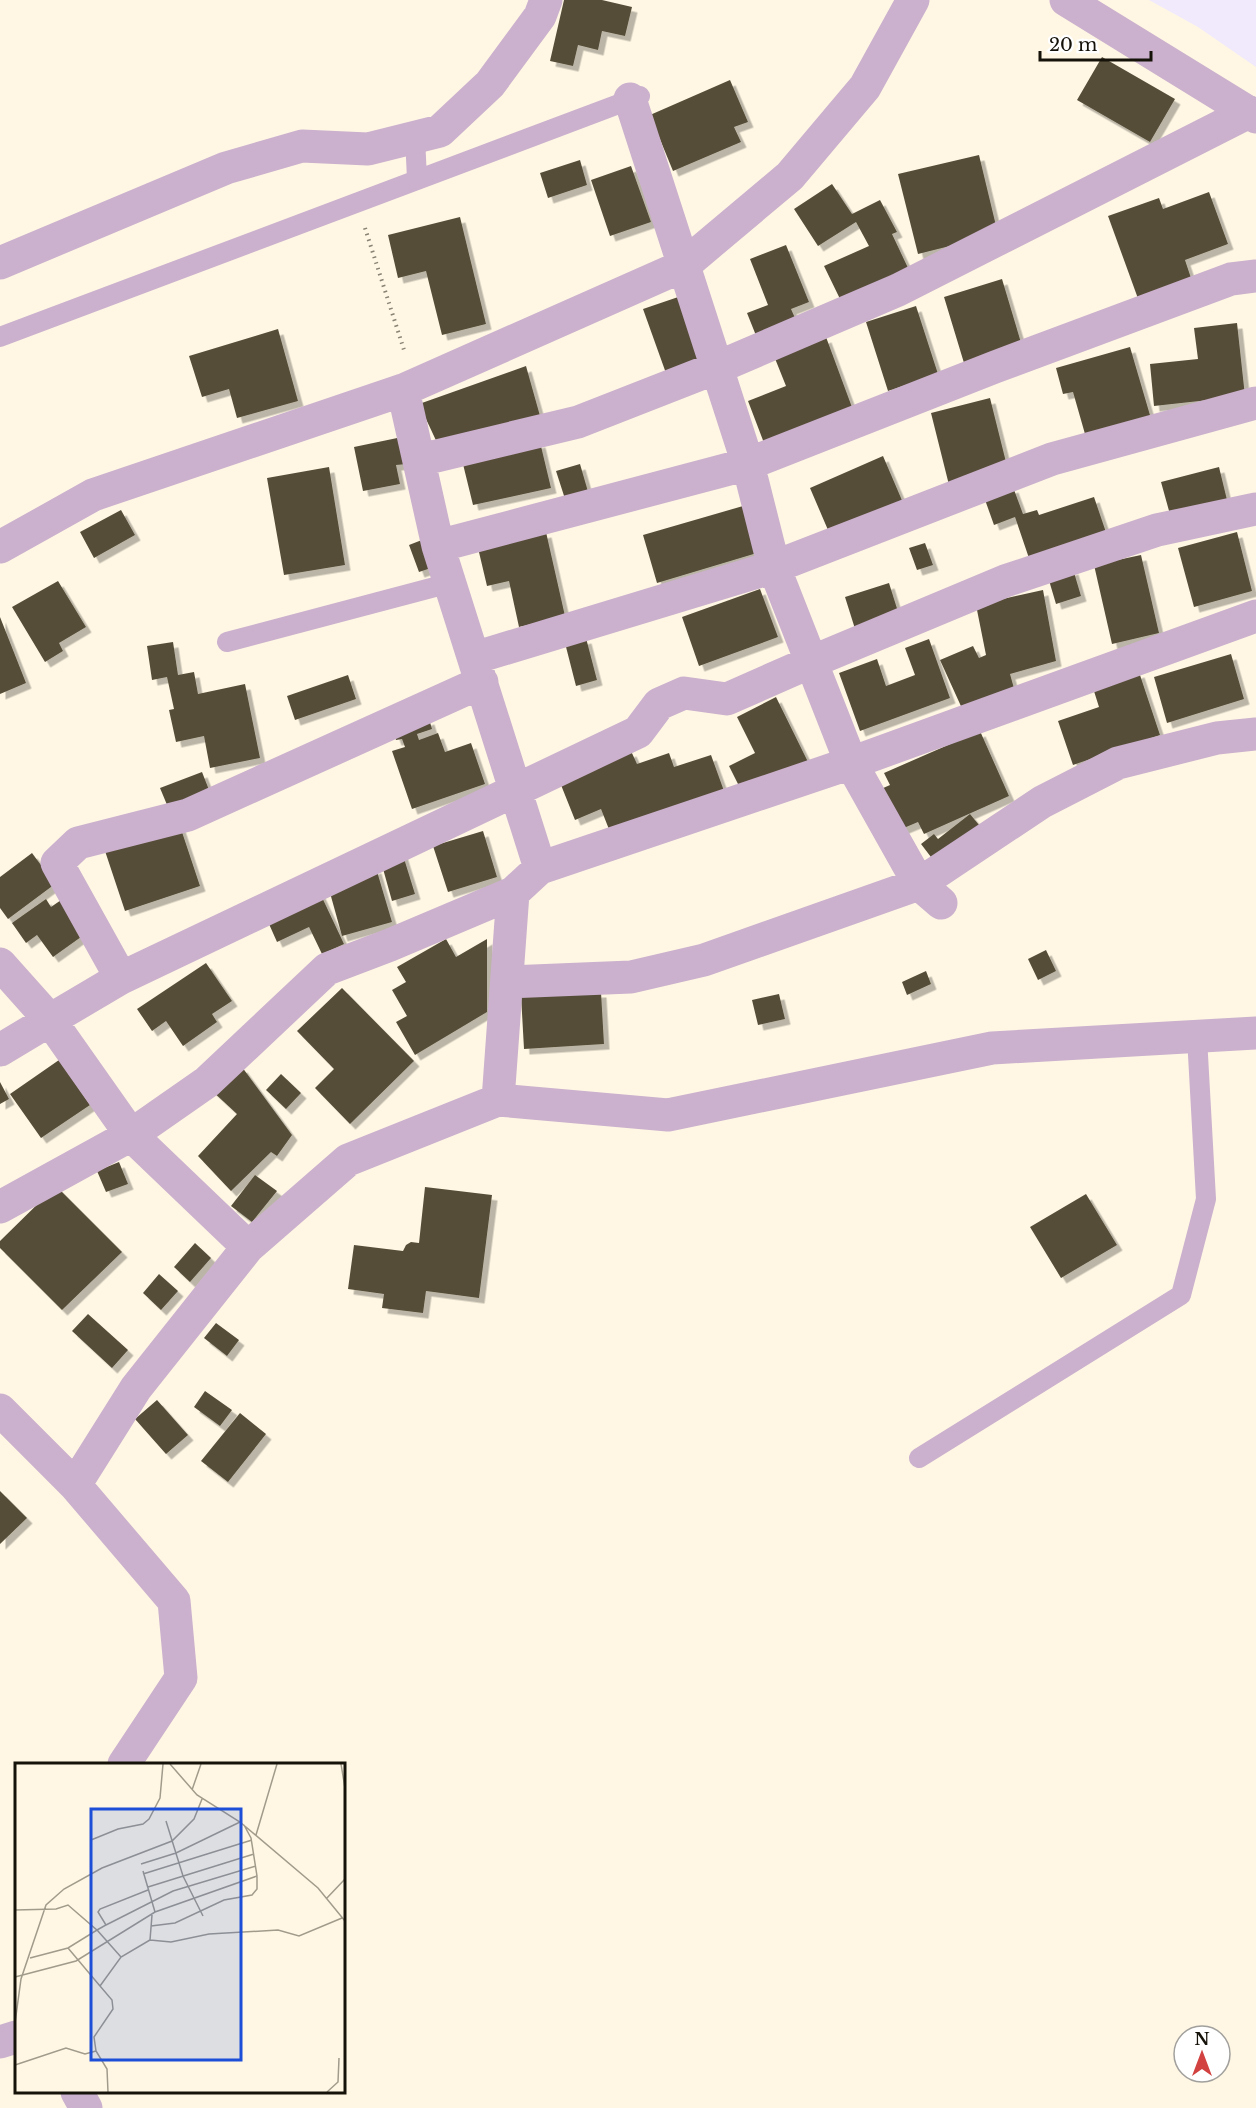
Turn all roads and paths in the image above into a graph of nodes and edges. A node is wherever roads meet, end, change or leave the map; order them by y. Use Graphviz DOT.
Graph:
graph roads {
  1 [pos="546,0"];
  2 [pos="913,0"];
  3 [pos="1066,0"];
  4 [pos="636,97"];
  5 [pos="1253,114"];
  6 [pos="415,137"];
  7 [pos="417,179"];
  8 [pos="357,202"];
  9 [pos="0,263"];
  10 [pos="683,267"];
  11 [pos="1256,276"];
  12 [pos="0,337"];
  13 [pos="716,368"];
  14 [pos="409,387"];
  15 [pos="1256,403"];
  16 [pos="420,460"];
  17 [pos="748,464"];
  18 [pos="1256,509"];
  19 [pos="438,546"];
  20 [pos="0,547"];
  21 [pos="774,567"];
  22 [pos="450,583"];
  23 [pos="1256,616"];
  24 [pos="227,642"];
  25 [pos="811,662"];
  26 [pos="478,670"];
  27 [pos="1256,734"];
  28 [pos="851,763"];
  29 [pos="515,789"];
  30 [pos="540,868"];
  31 [pos="513,893"];
  32 [pos="930,893"];
  33 [pos="0,964"];
  34 [pos="121,978"];
  35 [pos="507,982"];
  36 [pos="50,1020"];
  37 [pos="1256,1033"];
  38 [pos="1197,1037"];
  39 [pos="0,1050"];
  40 [pos="498,1100"];
  41 [pos="131,1135"];
  42 [pos="0,1207"];
  43 [pos="248,1247"];
  44 [pos="0,1410"];
  45 [pos="919,1458"];
  46 [pos="75,1485"];
  47 [pos="125,1763"];
  48 [pos="15,2037"];
  49 [pos="0,2042"];
  50 [pos="78,2093"];
  51 [pos="86,2108"];
  1 -- 6 [label="street"];
  2 -- 10 [label="street"];
  3 -- 5 [label="street"];
  4 -- 7 [label="lane"];
  4 -- 10 [label="street"];
  5 -- 13 [label="street"];
  6 -- 7 [label="lane"];
  6 -- 9 [label="street"];
  7 -- 8 [label="lane"];
  8 -- 12 [label="lane"];
  8 -- 14 [label="path"];
  10 -- 13 [label="street"];
  10 -- 14 [label="street"];
  11 -- 17 [label="street"];
  13 -- 16 [label="street"];
  13 -- 17 [label="street"];
  14 -- 16 [label="street"];
  14 -- 20 [label="street"];
  15 -- 21 [label="street"];
  16 -- 19 [label="street"];
  17 -- 19 [label="street"];
  17 -- 21 [label="street"];
  18 -- 25 [label="street"];
  19 -- 22 [label="street"];
  21 -- 25 [label="street"];
  21 -- 26 [label="street"];
  22 -- 24 [label="lane"];
  22 -- 26 [label="street"];
  23 -- 28 [label="street"];
  25 -- 28 [label="street"];
  25 -- 29 [label="street"];
  26 -- 29 [label="street"];
  26 -- 34 [label="street"];
  27 -- 32 [label="street"];
  28 -- 30 [label="street"];
  28 -- 32 [label="street"];
  29 -- 30 [label="street"];
  29 -- 34 [label="street"];
  30 -- 31 [label="street"];
  31 -- 35 [label="street"];
  31 -- 41 [label="street"];
  32 -- 35 [label="street"];
  33 -- 36 [label="street"];
  34 -- 36 [label="street"];
  35 -- 40 [label="street"];
  36 -- 39 [label="street"];
  36 -- 41 [label="street"];
  37 -- 38 [label="street"];
  38 -- 40 [label="street"];
  38 -- 45 [label="lane"];
  40 -- 43 [label="street"];
  41 -- 42 [label="street"];
  41 -- 43 [label="street"];
  43 -- 46 [label="street"];
  44 -- 46 [label="street"];
  46 -- 47 [label="street"];
  48 -- 49 [label="street"];
  50 -- 51 [label="street"];
}
